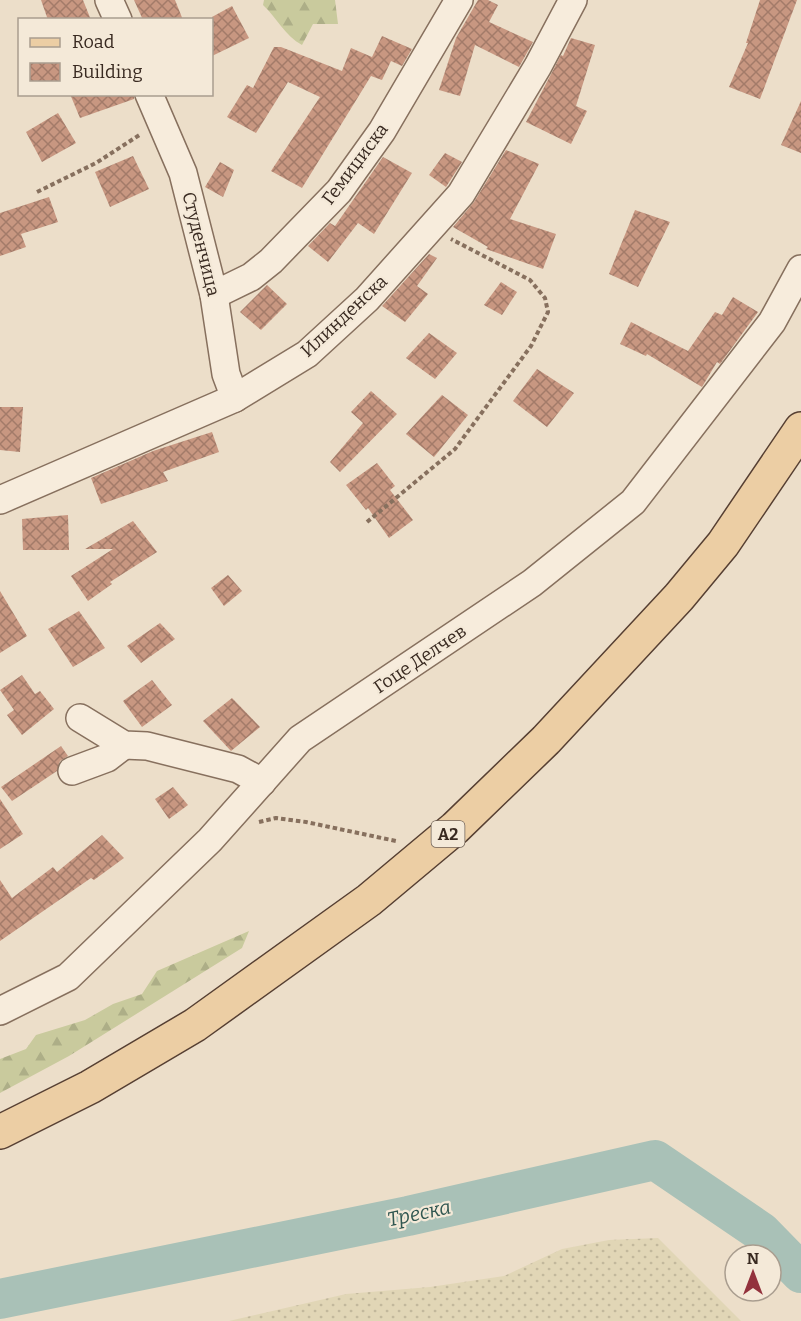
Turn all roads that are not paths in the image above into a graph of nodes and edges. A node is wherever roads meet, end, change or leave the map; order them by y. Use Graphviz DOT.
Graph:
graph roads {
  1 [pos="109,0"];
  2 [pos="459,0"];
  3 [pos="573,0"];
  4 [pos="117,18"];
  5 [pos="150,96"];
  6 [pos="801,269"];
  7 [pos="214,295"];
  8 [pos="235,398"];
  9 [pos="801,429"];
  10 [pos="0,500"];
  11 [pos="80,718"];
  12 [pos="124,745"];
  13 [pos="72,771"];
  14 [pos="262,782"];
  15 [pos="0,1011"];
  16 [pos="0,1132"];
  1 -- 4 [label="street"];
  2 -- 7 [label="street, Гемиџиска"];
  3 -- 8 [label="street, Илинденска"];
  5 -- 7 [label="street, Студенчица"];
  6 -- 14 [label="street, Гоце Делчев"];
  7 -- 8 [label="street, Студенчица"];
  8 -- 10 [label="street, Илинденска"];
  9 -- 16 [label="main road, A2"];
  11 -- 12 [label="street"];
  12 -- 13 [label="street"];
  12 -- 14 [label="street"];
  14 -- 15 [label="street, Гоце Делчев"];
}
